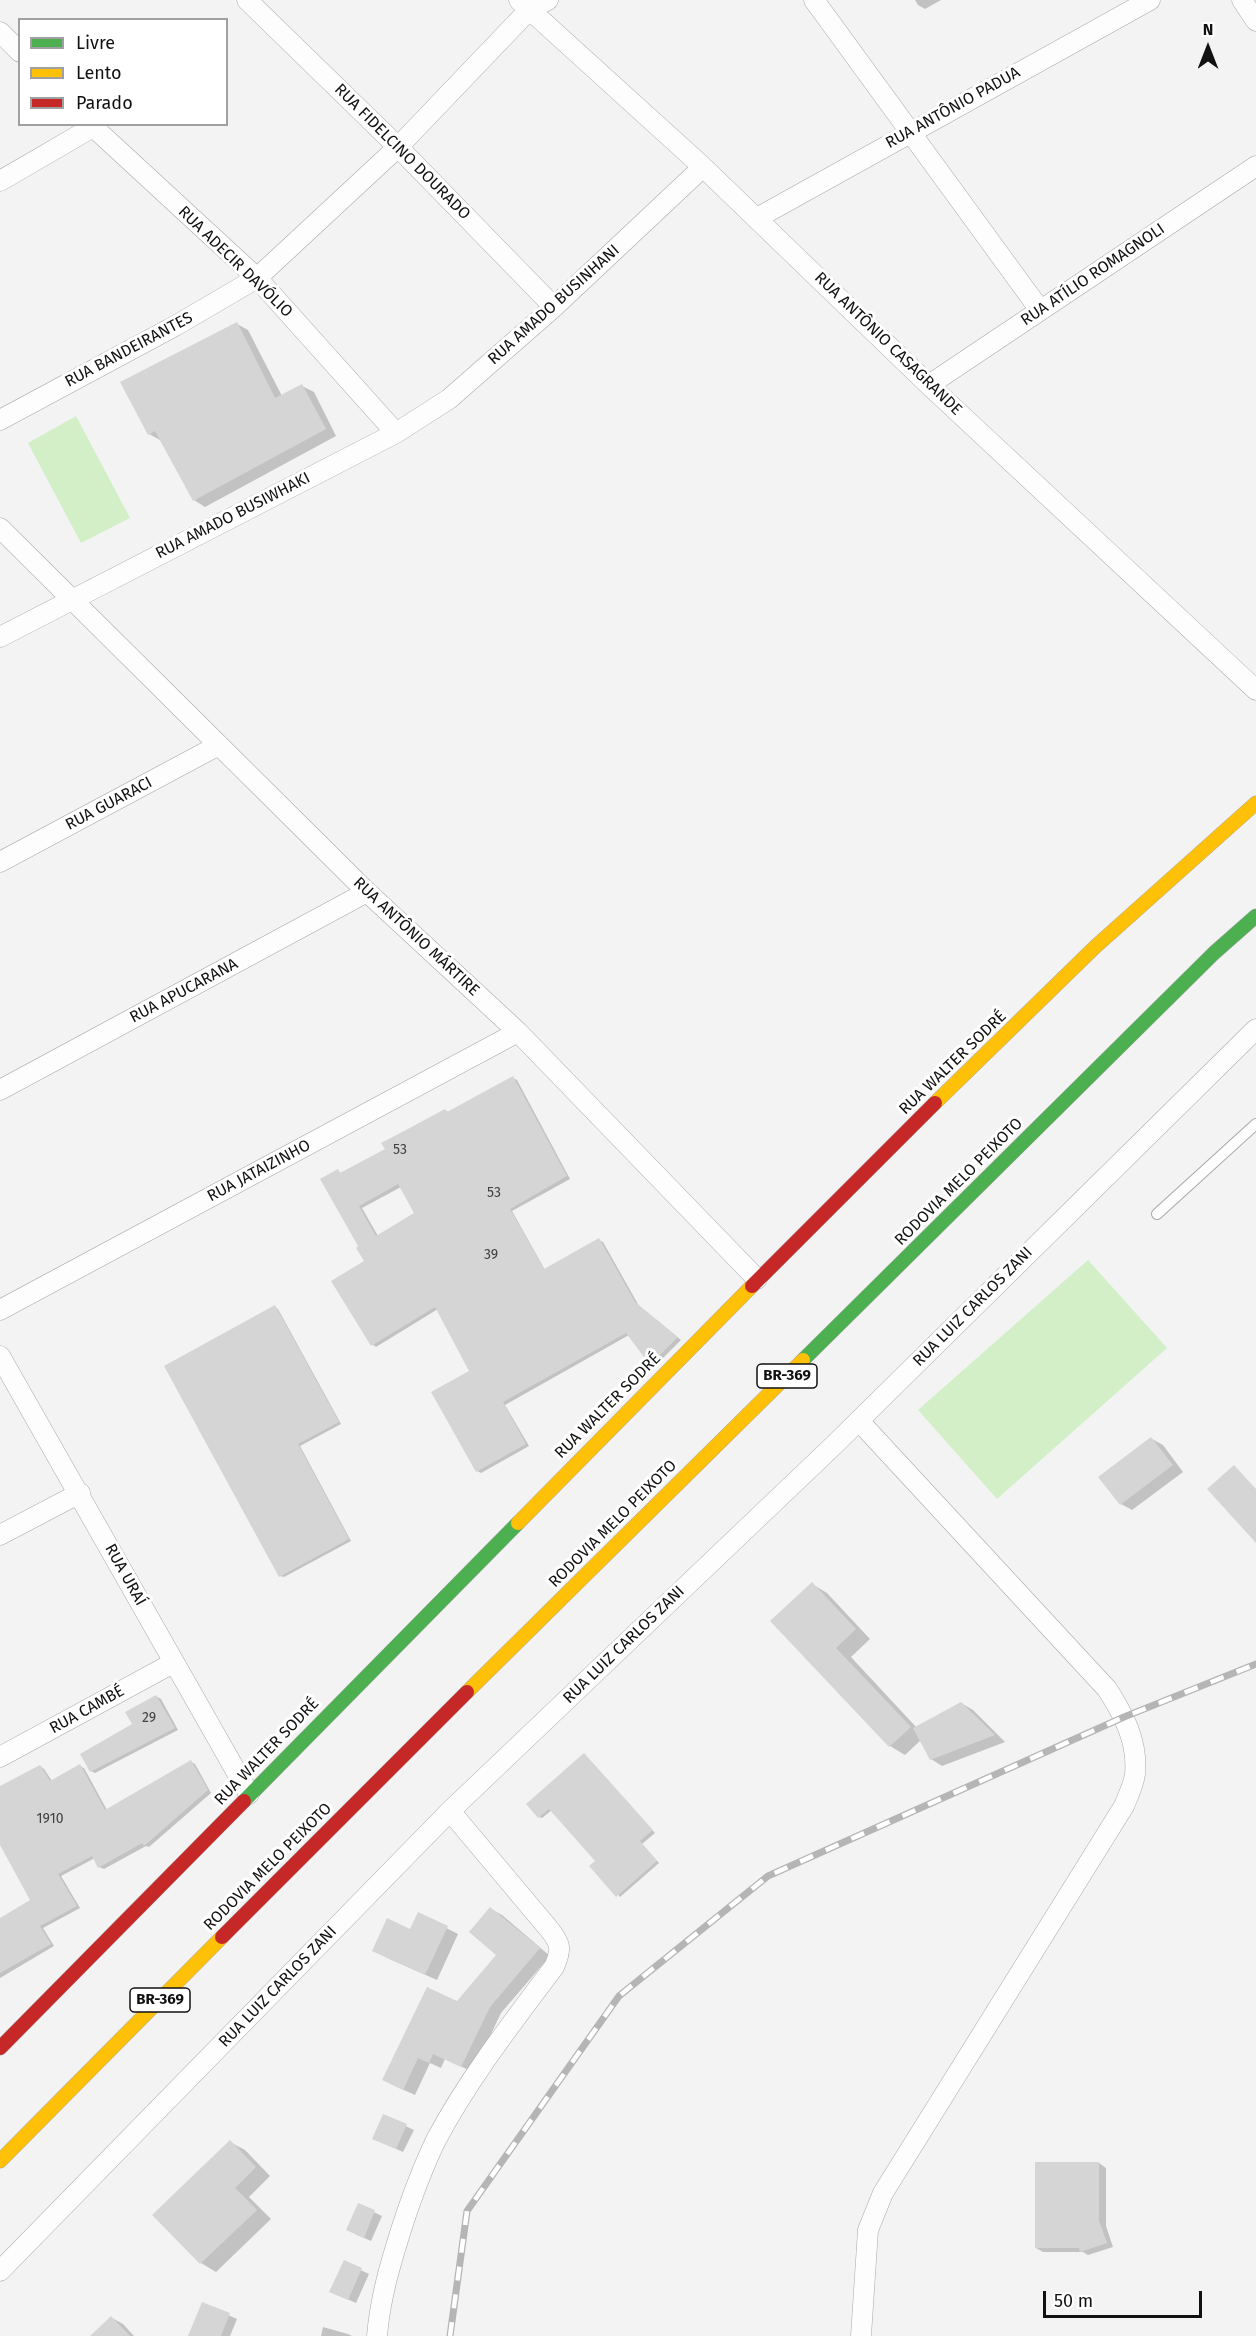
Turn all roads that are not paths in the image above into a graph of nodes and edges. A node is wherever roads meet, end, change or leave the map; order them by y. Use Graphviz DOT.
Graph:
graph roads {
  1 [pos="247,0"];
  2 [pos="548,0"];
  3 [pos="814,0"];
  4 [pos="1150,0"];
  5 [pos="1242,0"];
  6 [pos="524,5"];
  7 [pos="1256,21"];
  8 [pos="0,32"];
  9 [pos="18,50"];
  10 [pos="91,126"];
  11 [pos="910,131"];
  12 [pos="398,147"];
  13 [pos="1256,166"];
  14 [pos="703,167"];
  15 [pos="0,182"];
  16 [pos="757,218"];
  17 [pos="257,278"];
  18 [pos="554,307"];
  19 [pos="1040,310"];
  20 [pos="929,385"];
  21 [pos="0,420"];
  22 [pos="396,433"];
  23 [pos="0,528"];
  24 [pos="70,599"];
  25 [pos="0,637"];
  26 [pos="1256,690"];
  27 [pos="219,745"];
  28 [pos="1256,803"];
  29 [pos="0,862"];
  30 [pos="368,892"];
  31 [pos="1256,916"];
  32 [pos="1256,1029"];
  33 [pos="518,1032"];
  34 [pos="0,1090"];
  35 [pos="1256,1124"];
  36 [pos="1157,1214"];
  37 [pos="757,1279"];
  38 [pos="0,1310"];
  39 [pos="0,1356"];
  40 [pos="859,1420"];
  41 [pos="80,1493"];
  42 [pos="0,1535"];
  43 [pos="173,1663"];
  44 [pos="0,1757"];
  45 [pos="249,1794"];
  46 [pos="450,1811"];
  47 [pos="0,2049"];
  48 [pos="0,2161"];
  49 [pos="0,2271"];
  50 [pos="377,2336"];
  51 [pos="861,2336"];
  1 -- 12 [label="street, RUA FIDELCINO DOURADO"];
  2 -- 6 [label="street, RUA BANDEIRANTES"];
  3 -- 11 [label="street"];
  4 -- 11 [label="street, RUA ANTÔNIO PADUA"];
  5 -- 7 [label="street"];
  6 -- 12 [label="street, RUA BANDEIRANTES"];
  6 -- 14 [label="street, RUA ANTÔNIO CASAGRANDE"];
  8 -- 9 [label="street"];
  10 -- 15 [label="street"];
  10 -- 17 [label="street, RUA ADECIR DAVÓLIO"];
  11 -- 16 [label="street, RUA ANTÔNIO PADUA"];
  11 -- 19 [label="street"];
  12 -- 17 [label="street, RUA BANDEIRANTES"];
  12 -- 18 [label="street, RUA FIDELCINO DOURADO"];
  13 -- 19 [label="street, RUA ATÍLIO ROMAGNOLI"];
  14 -- 16 [label="street, RUA ANTÔNIO CASAGRANDE"];
  14 -- 18 [label="street, RUA AMADO BUSINHANI"];
  16 -- 20 [label="street, RUA ANTÔNIO CASAGRANDE"];
  17 -- 21 [label="street, RUA BANDEIRANTES"];
  17 -- 22 [label="street, RUA ADECIR DAVÓLIO"];
  18 -- 22 [label="street, RUA AMADO BUSINHANI"];
  19 -- 20 [label="street, RUA ATÍLIO ROMAGNOLI"];
  20 -- 26 [label="street, RUA ANTÔNIO CASAGRANDE"];
  22 -- 24 [label="street, RUA AMADO BUSIWHAKI"];
  23 -- 24 [label="street, RUA ANTÔNIO MÁRTIRE"];
  24 -- 25 [label="street, RUA AMADO BUSIWHAKI"];
  24 -- 27 [label="street, RUA ANTÔNIO MÁRTIRE"];
  27 -- 29 [label="street, RUA GUARACI"];
  27 -- 30 [label="street, RUA ANTÔNIO MÁRTIRE"];
  28 -- 37 [label="street, RUA WALTER SODRÉ"];
  30 -- 33 [label="street, RUA ANTÔNIO MÁRTIRE"];
  30 -- 34 [label="street, RUA APUCARANA"];
  31 -- 48 [label="street, RODOVIA MELO PEIXOTO / BR-369"];
  32 -- 40 [label="street, RUA LUIZ CARLOS ZANI"];
  33 -- 37 [label="street, RUA ANTÔNIO MÁRTIRE"];
  33 -- 38 [label="street, RUA JATAIZINHO"];
  35 -- 36 [label="lane"];
  37 -- 45 [label="street, RUA WALTER SODRÉ"];
  39 -- 41 [label="street, RUA URAÍ"];
  40 -- 46 [label="street, RUA LUIZ CARLOS ZANI"];
  40 -- 51 [label="street"];
  41 -- 42 [label="street"];
  41 -- 43 [label="street, RUA URAÍ"];
  43 -- 44 [label="street, RUA CAMBÉ"];
  43 -- 45 [label="street, RUA URAÍ"];
  45 -- 47 [label="street, RUA WALTER SODRÉ"];
  46 -- 49 [label="street, RUA LUIZ CARLOS ZANI"];
  46 -- 50 [label="street"];
}
